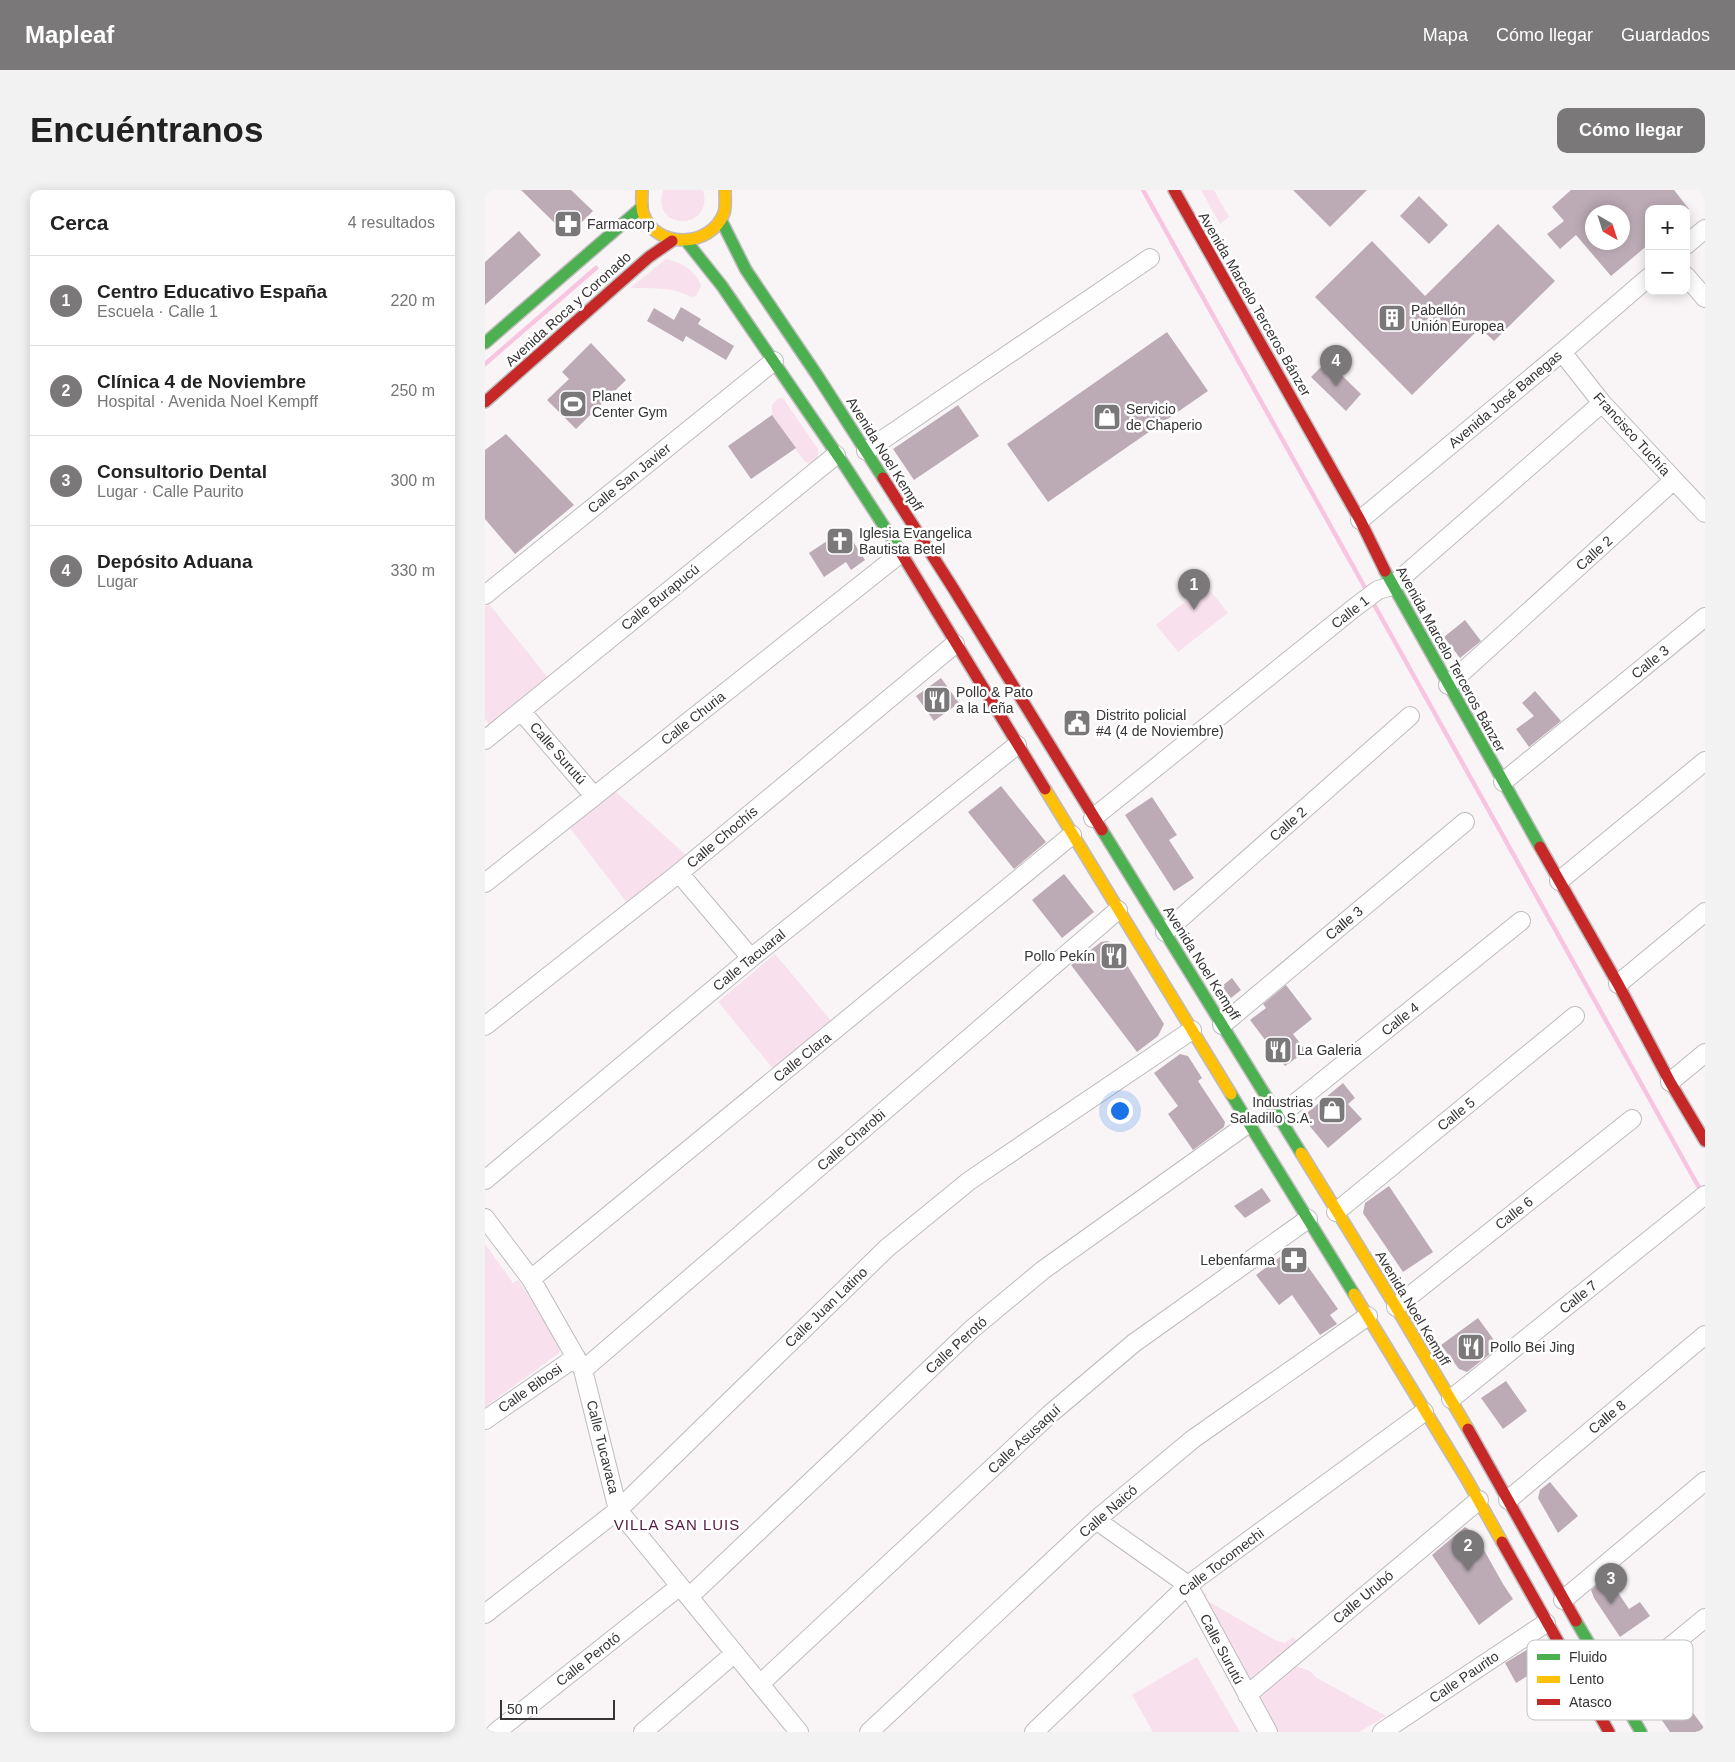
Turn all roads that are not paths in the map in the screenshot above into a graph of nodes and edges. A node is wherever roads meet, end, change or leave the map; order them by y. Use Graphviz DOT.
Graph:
graph roads {
  1 [pos="642,190"];
  2 [pos="1174,190"];
  3 [pos="726,191"];
  4 [pos="642,207"];
  5 [pos="721,220"];
  6 [pos="1705,229"];
  7 [pos="673,241"];
  8 [pos="687,242"];
  9 [pos="1690,242"];
  10 [pos="1150,258"];
  11 [pos="1645,280"];
  12 [pos="1690,281"];
  13 [pos="1705,298"];
  14 [pos="485,343"];
  15 [pos="1562,352"];
  16 [pos="774,361"];
  17 [pos="791,368"];
  18 [pos="813,391"];
  19 [pos="485,402"];
  20 [pos="1602,403"];
  21 [pos="847,422"];
  22 [pos="866,451"];
  23 [pos="840,460"];
  24 [pos="1674,480"];
  25 [pos="904,512"];
  26 [pos="1705,513"];
  27 [pos="1360,520"];
  28 [pos="901,553"];
  29 [pos="953,588"];
  30 [pos="1385,588"];
  31 [pos="485,595"];
  32 [pos="1705,617"];
  33 [pos="955,644"];
  34 [pos="1448,685"];
  35 [pos="521,711"];
  36 [pos="1410,716"];
  37 [pos="485,740"];
  38 [pos="1021,751"];
  39 [pos="1705,761"];
  40 [pos="1503,782"];
  41 [pos="594,796"];
  42 [pos="1093,818"];
  43 [pos="1465,822"];
  44 [pos="1072,835"];
  45 [pos="679,873"];
  46 [pos="1559,881"];
  47 [pos="485,883"];
  48 [pos="1115,906"];
  49 [pos="1705,912"];
  50 [pos="1521,920"];
  51 [pos="1165,932"];
  52 [pos="751,958"];
  53 [pos="1618,984"];
  54 [pos="1575,1016"];
  55 [pos="485,1026"];
  56 [pos="1192,1030"];
  57 [pos="1226,1030"];
  58 [pos="1705,1053"];
  59 [pos="1670,1082"];
  60 [pos="1249,1091"];
  61 [pos="1253,1106"];
  62 [pos="1278,1117"];
  63 [pos="1633,1119"];
  64 [pos="1249,1124"];
  65 [pos="1271,1134"];
  66 [pos="1705,1141"];
  67 [pos="1284,1148"];
  68 [pos="485,1180"];
  69 [pos="1327,1196"];
  70 [pos="1698,1201"];
  71 [pos="1336,1212"];
  72 [pos="485,1218"];
  73 [pos="1308,1219"];
  74 [pos="531,1279"];
  75 [pos="1395,1307"];
  76 [pos="1368,1316"];
  77 [pos="1705,1335"];
  78 [pos="1381,1337"];
  79 [pos="1405,1357"];
  80 [pos="579,1363"];
  81 [pos="1428,1385"];
  82 [pos="1451,1399"];
  83 [pos="1424,1412"];
  84 [pos="485,1420"];
  85 [pos="1450,1422"];
  86 [pos="1459,1445"];
  87 [pos="1466,1478"];
  88 [pos="1705,1480"];
  89 [pos="1479,1500"];
  90 [pos="1508,1500"];
  91 [pos="618,1510"];
  92 [pos="1096,1520"];
  93 [pos="1526,1531"];
  94 [pos="1188,1585"];
  95 [pos="685,1591"];
  96 [pos="1552,1596"];
  97 [pos="485,1614"];
  98 [pos="1705,1618"];
  99 [pos="1546,1623"];
  100 [pos="1565,1633"];
  101 [pos="1556,1640"];
  102 [pos="1582,1640"];
  103 [pos="1678,1640"];
  104 [pos="735,1653"];
  105 [pos="760,1684"];
  106 [pos="1247,1694"];
  107 [pos="1602,1720"];
  108 [pos="1634,1720"];
  109 [pos="496,1732"];
  110 [pos="643,1732"];
  111 [pos="799,1732"];
  112 [pos="869,1732"];
  113 [pos="1034,1732"];
  114 [pos="1268,1732"];
  115 [pos="1381,1732"];
  116 [pos="1609,1732"];
  117 [pos="1641,1732"];
  1 -- 4 [label="main road"];
  2 -- 27 [label="main road, Avenida Marcelo Terceros Bánzer"];
  3 -- 5 [label="main road"];
  4 -- 7 [label="main road"];
  4 -- 14 [label="main road, Avenida Roca y Coronado"];
  5 -- 8 [label="main road"];
  5 -- 21 [label="main road, Avenida Noel Kempff"];
  6 -- 9 [label="street"];
  7 -- 8 [label="main road"];
  7 -- 19 [label="main road, Avenida Roca y Coronado"];
  8 -- 16 [label="main road"];
  10 -- 22 [label="street"];
  11 -- 15 [label="street, Avenida José Banegas"];
  12 -- 13 [label="street"];
  15 -- 20 [label="street, Francisco Tuchía"];
  15 -- 27 [label="street, Avenida José Banegas"];
  16 -- 17 [label="main road"];
  16 -- 23 [label="main road"];
  16 -- 31 [label="street, Calle San Javier"];
  18 -- 21 [label="main road"];
  20 -- 24 [label="street, Francisco Tuchía"];
  20 -- 30 [label="street, Calle 1"];
  21 -- 22 [label="main road, Avenida Noel Kempff"];
  22 -- 25 [label="main road, Avenida Noel Kempff"];
  23 -- 25 [label="main road"];
  23 -- 28 [label="main road"];
  23 -- 35 [label="street, Calle Burapucú"];
  24 -- 26 [label="street, Francisco Tuchía"];
  24 -- 34 [label="street, Calle 2"];
  25 -- 29 [label="main road, Avenida Noel Kempff"];
  27 -- 30 [label="main road, Avenida Marcelo Terceros Bánzer"];
  28 -- 29 [label="main road"];
  28 -- 33 [label="main road"];
  28 -- 41 [label="street, Calle Churia"];
  29 -- 42 [label="main road, Avenida Noel Kempff"];
  30 -- 34 [label="main road, Avenida Marcelo Terceros Bánzer"];
  30 -- 42 [label="street, Calle 1"];
  32 -- 40 [label="street, Calle 3"];
  33 -- 38 [label="main road"];
  33 -- 45 [label="street, Calle Chochís"];
  34 -- 40 [label="main road, Avenida Marcelo Terceros Bánzer"];
  35 -- 37 [label="street, Calle Burapucú"];
  35 -- 41 [label="street, Calle Surutú"];
  36 -- 51 [label="street, Calle 2"];
  38 -- 42 [label="main road"];
  38 -- 44 [label="main road"];
  38 -- 52 [label="street, Calle Tacuaral"];
  39 -- 46 [label="street"];
  40 -- 46 [label="main road, Avenida Marcelo Terceros Bánzer"];
  41 -- 47 [label="street, Calle Churia"];
  42 -- 48 [label="main road"];
  42 -- 51 [label="main road, Avenida Noel Kempff"];
  43 -- 57 [label="street, Calle 3"];
  44 -- 48 [label="main road"];
  44 -- 74 [label="street, Calle Clara"];
  45 -- 52 [label="street"];
  45 -- 55 [label="street, Calle Chochís"];
  46 -- 53 [label="main road, Avenida Marcelo Terceros Bánzer"];
  48 -- 56 [label="main road"];
  48 -- 80 [label="street, Calle Charobi"];
  49 -- 53 [label="street"];
  50 -- 62 [label="street, Calle 4"];
  51 -- 57 [label="main road, Avenida Noel Kempff"];
  52 -- 68 [label="street, Calle Tacuaral"];
  53 -- 59 [label="main road, Avenida Marcelo Terceros Bánzer"];
  54 -- 71 [label="street, Calle 5"];
  56 -- 64 [label="main road"];
  56 -- 91 [label="street, Calle Juan Latino"];
  57 -- 60 [label="main road"];
  57 -- 62 [label="main road, Avenida Noel Kempff"];
  58 -- 59 [label="street"];
  59 -- 66 [label="main road, Avenida Marcelo Terceros Bánzer"];
  61 -- 64 [label="main road"];
  62 -- 69 [label="main road, Avenida Noel Kempff"];
  63 -- 75 [label="street, Calle 6"];
  64 -- 65 [label="main road"];
  64 -- 73 [label="main road"];
  64 -- 95 [label="street, Calle Perotó"];
  67 -- 69 [label="main road"];
  69 -- 71 [label="main road, Avenida Noel Kempff"];
  70 -- 82 [label="street, Calle 7"];
  71 -- 75 [label="main road, Avenida Noel Kempff"];
  72 -- 74 [label="street, Calle Tucavaca"];
  73 -- 76 [label="main road"];
  73 -- 105 [label="street, Calle Asusaquí"];
  74 -- 80 [label="street, Calle Tucavaca"];
  75 -- 82 [label="main road, Avenida Noel Kempff"];
  76 -- 78 [label="main road"];
  76 -- 92 [label="street, Calle Naicó"];
  77 -- 90 [label="street, Calle 8"];
  78 -- 79 [label="main road"];
  78 -- 83 [label="main road"];
  80 -- 84 [label="street, Calle Bibosi"];
  80 -- 91 [label="street, Calle Tucavaca"];
  81 -- 82 [label="main road"];
  82 -- 85 [label="main road"];
  82 -- 90 [label="main road, Avenida Noel Kempff"];
  83 -- 87 [label="main road"];
  83 -- 94 [label="street, Calle Tocomechi"];
  86 -- 87 [label="main road"];
  87 -- 89 [label="main road"];
  88 -- 96 [label="street"];
  89 -- 99 [label="main road"];
  89 -- 106 [label="street, Calle Urubó"];
  90 -- 93 [label="main road, Avenida Noel Kempff"];
  91 -- 95 [label="street, Calle Tucavaca"];
  91 -- 97 [label="street, Calle Juan Latino"];
  92 -- 94 [label="street, Calle Surutú"];
  92 -- 112 [label="street, Calle Naicó"];
  93 -- 96 [label="main road, Avenida Noel Kempff"];
  93 -- 96 [label="main road"];
  94 -- 106 [label="street, Calle Surutú"];
  94 -- 113 [label="street, Calle Tocomechi"];
  95 -- 104 [label="street, Calle Tucavaca"];
  95 -- 109 [label="street, Calle Perotó"];
  96 -- 99 [label="main road"];
  96 -- 102 [label="main road, Avenida Noel Kempff"];
  98 -- 103 [label="street"];
  99 -- 100 [label="main road"];
  99 -- 101 [label="main road"];
  99 -- 115 [label="street, Calle Paurito"];
  104 -- 105 [label="street, Calle Tucavaca"];
  104 -- 110 [label="street"];
  105 -- 111 [label="street, Calle Tucavaca"];
  106 -- 114 [label="street, Calle Surutú"];
  107 -- 116 [label="main road"];
  108 -- 117 [label="main road, Avenida Noel Kempff"];
}
